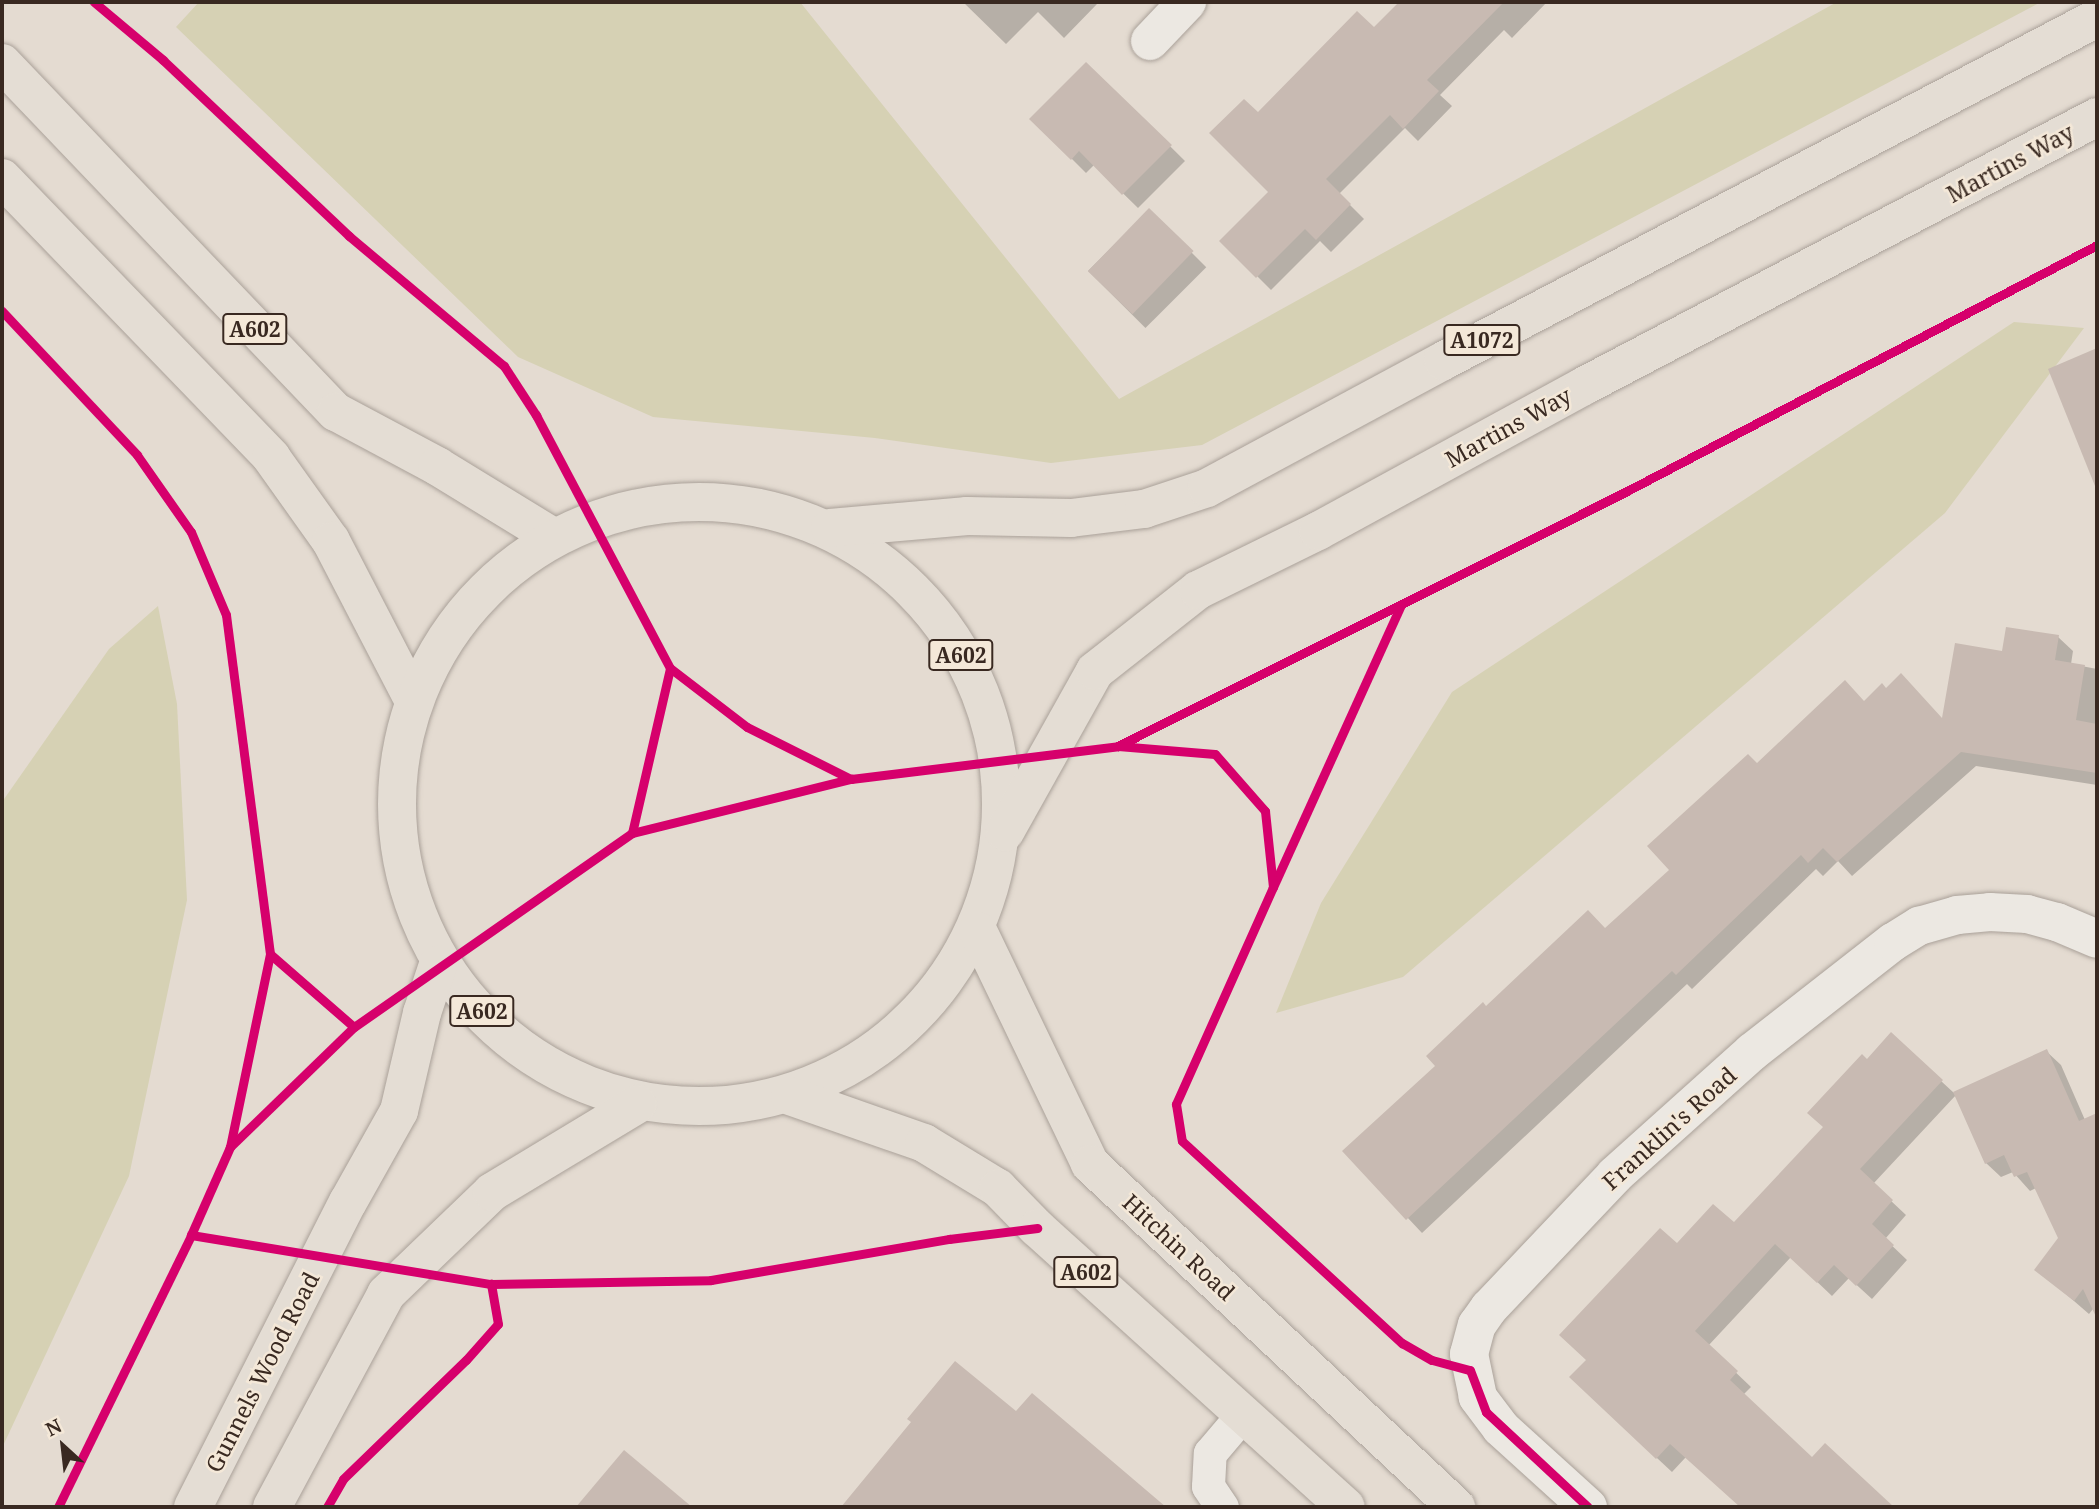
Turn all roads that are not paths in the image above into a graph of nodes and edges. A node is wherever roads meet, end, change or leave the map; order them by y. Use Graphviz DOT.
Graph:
graph roads {
  1 [pos="1187,2"];
  2 [pos="2097,18"];
  3 [pos="1150,41"];
  4 [pos="2,63"];
  5 [pos="2097,117"];
  6 [pos="2,178"];
  7 [pos="830,528"];
  8 [pos="554,537"];
  9 [pos="412,699"];
  10 [pos="1005,832"];
  11 [pos="978,931"];
  12 [pos="2097,939"];
  13 [pos="438,965"];
  14 [pos="790,1096"];
  15 [pos="638,1104"];
  16 [pos="1243,1414"];
  17 [pos="193,1507"];
  18 [pos="272,1507"];
  19 [pos="1222,1507"];
  20 [pos="1346,1507"];
  21 [pos="1456,1507"];
  22 [pos="1588,1507"];
  1 -- 3 [label="street"];
  2 -- 7 [label="main road, A1072"];
  4 -- 8 [label="main road, A602"];
  5 -- 10 [label="main road, Martins Way"];
  6 -- 9 [label="main road"];
  7 -- 8 [label="main road, A602"];
  7 -- 10 [label="main road, A602"];
  8 -- 9 [label="main road, A602"];
  9 -- 13 [label="main road, A602"];
  10 -- 11 [label="main road, A602"];
  11 -- 14 [label="main road, A602"];
  11 -- 21 [label="main road, Hitchin Road"];
  12 -- 22 [label="street, Franklin's Road"];
  13 -- 15 [label="main road, A602"];
  13 -- 17 [label="main road, Gunnels Wood Road"];
  14 -- 15 [label="main road, A602"];
  14 -- 16 [label="main road, A602"];
  15 -- 18 [label="main road"];
  16 -- 19 [label="lane"];
  16 -- 20 [label="main road, A602"];
}
